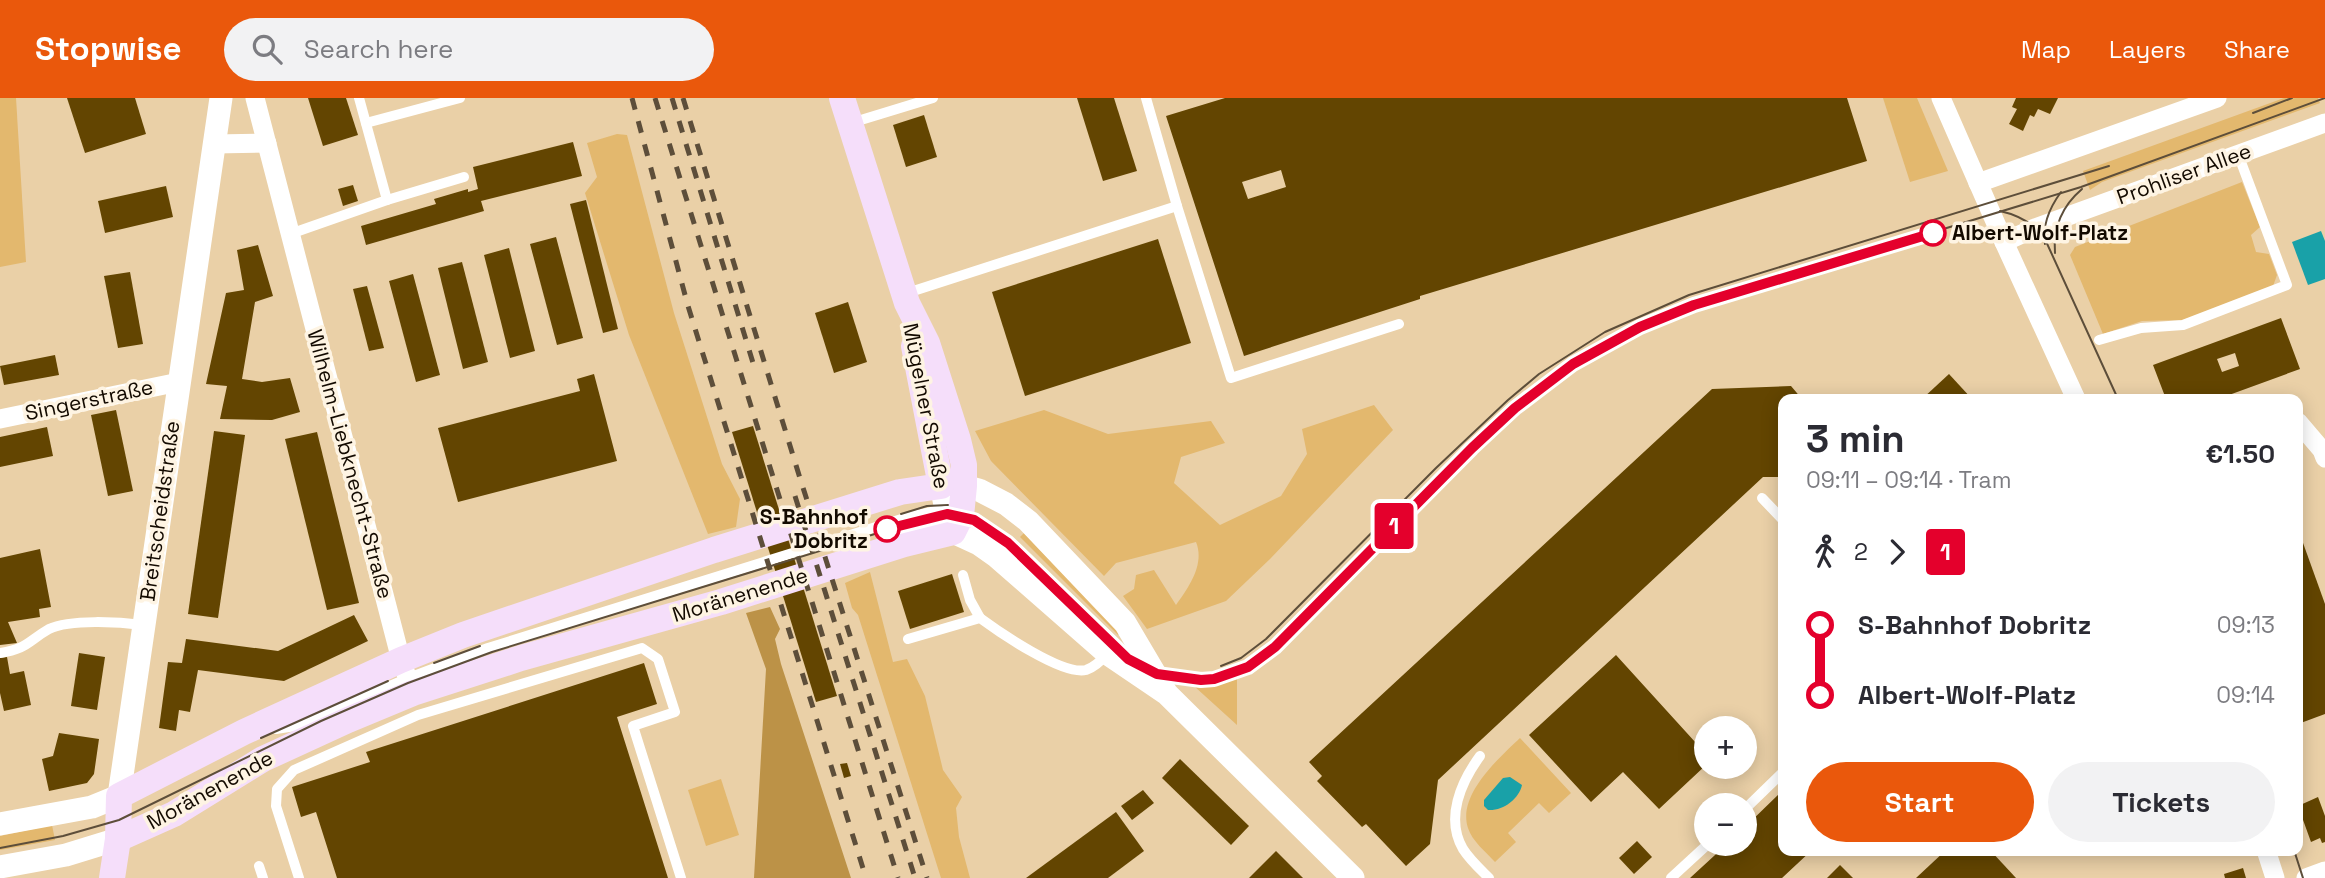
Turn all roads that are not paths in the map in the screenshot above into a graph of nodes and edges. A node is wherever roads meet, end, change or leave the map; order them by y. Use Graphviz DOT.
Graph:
graph roads {
  1 [pos="221,98"];
  2 [pos="255,98"];
  3 [pos="359,98"];
  4 [pos="460,98"];
  5 [pos="842,98"];
  6 [pos="933,98"];
  7 [pos="1146,98"];
  8 [pos="1941,98"];
  9 [pos="2217,98"];
  10 [pos="2325,122"];
  11 [pos="366,123"];
  12 [pos="851,124"];
  13 [pos="267,143"];
  14 [pos="214,144"];
  15 [pos="2238,154"];
  16 [pos="464,177"];
  17 [pos="1978,183"];
  18 [pos="387,200"];
  19 [pos="1177,206"];
  20 [pos="290,234"];
  21 [pos="2004,242"];
  22 [pos="905,299"];
  23 [pos="1399,324"];
  24 [pos="2099,340"];
  25 [pos="179,382"];
  26 [pos="2074,394"];
  27 [pos="0,419"];
  28 [pos="2303,428"];
  29 [pos="2325,458"];
  30 [pos="1762,498"];
  31 [pos="953,505"];
  32 [pos="1778,515"];
  33 [pos="963,575"];
  34 [pos="980,618"];
  35 [pos="143,625"];
  36 [pos="908,639"];
  37 [pos="0,653"];
  38 [pos="1108,654"];
  39 [pos="407,677"];
  40 [pos="1167,694"];
  41 [pos="295,726"];
  42 [pos="244,732"];
  43 [pos="1480,756"];
  44 [pos="263,759"];
  45 [pos="1778,777"];
  46 [pos="119,796"];
  47 [pos="1757,797"];
  48 [pos="0,824"];
  49 [pos="118,839"];
  50 [pos="1694,856"];
  51 [pos="2268,856"];
  52 [pos="259,866"];
  53 [pos="0,867"];
  54 [pos="2325,871"];
  55 [pos="112,878"];
  56 [pos="263,878"];
  57 [pos="299,878"];
  58 [pos="681,878"];
  59 [pos="1353,878"];
  60 [pos="1489,878"];
  61 [pos="1671,878"];
  62 [pos="2275,878"];
  63 [pos="2306,878"];
  1 -- 14 [label="street, Breitscheidstraße"];
  2 -- 13 [label="street, Wilhelm-Liebknecht-Straße"];
  3 -- 11 [label="lane"];
  4 -- 11 [label="lane"];
  5 -- 12 [label="main road, Mügelner Straße"];
  6 -- 12 [label="lane"];
  7 -- 19 [label="lane"];
  8 -- 17 [label="street"];
  9 -- 17 [label="street"];
  10 -- 15 [label="street, Prohliser Allee"];
  11 -- 18 [label="lane"];
  12 -- 22 [label="main road, Mügelner Straße"];
  13 -- 14 [label="street"];
  13 -- 20 [label="street, Wilhelm-Liebknecht-Straße"];
  14 -- 25 [label="street, Breitscheidstraße"];
  15 -- 21 [label="street, Prohliser Allee"];
  15 -- 24 [label="lane"];
  16 -- 18 [label="lane"];
  17 -- 21 [label="street"];
  18 -- 20 [label="lane"];
  19 -- 22 [label="lane"];
  19 -- 23 [label="lane"];
  20 -- 39 [label="street, Wilhelm-Liebknecht-Straße"];
  21 -- 26 [label="street"];
  22 -- 31 [label="main road, Mügelner Straße"];
  25 -- 27 [label="street, Singerstraße"];
  25 -- 35 [label="street, Breitscheidstraße"];
  28 -- 29 [label="street"];
  30 -- 32 [label="lane"];
  31 -- 38 [label="street, Mügelner Straße"];
  31 -- 39 [label="main road, Moränenende"];
  31 -- 39 [label="main road, Moränenende"];
  31 -- 40 [label="street, Mügelner Straße"];
  33 -- 34 [label="lane"];
  34 -- 36 [label="lane"];
  34 -- 38 [label="lane"];
  35 -- 37 [label="lane"];
  35 -- 46 [label="street, Breitscheidstraße"];
  38 -- 40 [label="street, Mügelner Straße"];
  39 -- 41 [label="lane"];
  39 -- 42 [label="main road, Moränenende"];
  39 -- 44 [label="main road, Moränenende"];
  40 -- 59 [label="street, Mügelner Straße"];
  41 -- 42 [label="lane"];
  41 -- 44 [label="lane"];
  42 -- 46 [label="main road, Moränenende"];
  43 -- 60 [label="lane"];
  44 -- 49 [label="main road, Moränenende"];
  45 -- 47 [label="lane"];
  46 -- 48 [label="street, Moränenende"];
  46 -- 49 [label="main road, Breitscheidstraße"];
  49 -- 53 [label="street, Moränenende"];
  49 -- 55 [label="main road, Breitscheidstraße"];
  50 -- 61 [label="lane"];
  51 -- 62 [label="street"];
  52 -- 56 [label="lane"];
  54 -- 63 [label="street"];
  57 -- 58 [label="lane"];
}
